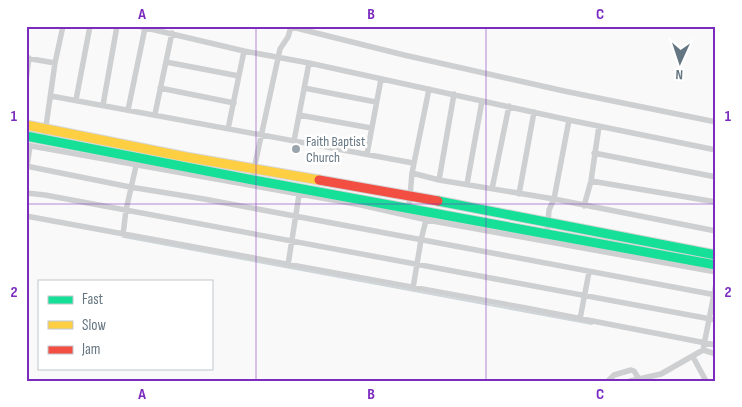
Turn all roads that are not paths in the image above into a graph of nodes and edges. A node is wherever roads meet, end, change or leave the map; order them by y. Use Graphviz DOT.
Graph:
graph roads {
  1 [pos="63,26"];
  2 [pos="90,26"];
  3 [pos="117,26"];
  4 [pos="141,27"];
  5 [pos="289,27"];
  6 [pos="315,30"];
  7 [pos="172,33"];
  8 [pos="244,51"];
  9 [pos="278,57"];
  10 [pos="28,58"];
  11 [pos="166,62"];
  12 [pos="55,63"];
  13 [pos="309,63"];
  14 [pos="239,76"];
  15 [pos="26,79"];
  16 [pos="381,79"];
  17 [pos="160,88"];
  18 [pos="304,88"];
  19 [pos="429,89"];
  20 [pos="454,94"];
  21 [pos="51,96"];
  22 [pos="76,100"];
  23 [pos="482,101"];
  24 [pos="376,102"];
  25 [pos="234,103"];
  26 [pos="103,105"];
  27 [pos="509,106"];
  28 [pos="128,110"];
  29 [pos="534,112"];
  30 [pos="155,114"];
  31 [pos="299,115"];
  32 [pos="569,120"];
  33 [pos="716,122"];
  34 [pos="26,125"];
  35 [pos="599,126"];
  36 [pos="371,128"];
  37 [pos="46,129"];
  38 [pos="228,129"];
  39 [pos="262,135"];
  40 [pos="26,136"];
  41 [pos="44,140"];
  42 [pos="294,141"];
  43 [pos="28,146"];
  44 [pos="716,150"];
  45 [pos="594,153"];
  46 [pos="367,154"];
  47 [pos="414,163"];
  48 [pos="27,166"];
  49 [pos="136,166"];
  50 [pos="254,169"];
  51 [pos="412,173"];
  52 [pos="716,177"];
  53 [pos="253,180"];
  54 [pos="439,180"];
  55 [pos="591,182"];
  56 [pos="467,184"];
  57 [pos="130,187"];
  58 [pos="492,189"];
  59 [pos="26,193"];
  60 [pos="519,194"];
  61 [pos="300,195"];
  62 [pos="410,196"];
  63 [pos="554,199"];
  64 [pos="716,202"];
  65 [pos="584,206"];
  66 [pos="409,208"];
  67 [pos="126,210"];
  68 [pos="26,216"];
  69 [pos="427,216"];
  70 [pos="295,218"];
  71 [pos="547,223"];
  72 [pos="716,231"];
  73 [pos="547,233"];
  74 [pos="123,234"];
  75 [pos="291,240"];
  76 [pos="421,240"];
  77 [pos="716,254"];
  78 [pos="288,265"];
  79 [pos="716,265"];
  80 [pos="417,266"];
  81 [pos="589,272"];
  82 [pos="716,272"];
  83 [pos="716,284"];
  84 [pos="413,288"];
  85 [pos="715,295"];
  86 [pos="584,296"];
  87 [pos="580,319"];
  88 [pos="713,320"];
  89 [pos="704,343"];
  90 [pos="716,345"];
  91 [pos="702,350"];
  92 [pos="716,354"];
  93 [pos="693,357"];
  94 [pos="633,380"];
  95 [pos="608,381"];
  96 [pos="706,381"];
  1 -- 12 [label="street"];
  2 -- 22 [label="street"];
  3 -- 26 [label="street"];
  4 -- 7 [label="street"];
  4 -- 28 [label="street"];
  5 -- 6 [label="street"];
  5 -- 9 [label="street"];
  6 -- 33 [label="street"];
  7 -- 8 [label="street"];
  7 -- 11 [label="street"];
  8 -- 9 [label="street"];
  8 -- 14 [label="street"];
  9 -- 13 [label="street"];
  9 -- 39 [label="street"];
  10 -- 12 [label="street"];
  10 -- 15 [label="street"];
  11 -- 14 [label="street"];
  11 -- 17 [label="street"];
  12 -- 21 [label="street"];
  13 -- 16 [label="street"];
  13 -- 18 [label="street"];
  14 -- 25 [label="street"];
  16 -- 19 [label="street"];
  16 -- 24 [label="street"];
  17 -- 25 [label="street"];
  17 -- 30 [label="street"];
  18 -- 24 [label="street"];
  18 -- 31 [label="street"];
  19 -- 20 [label="street"];
  19 -- 47 [label="street"];
  20 -- 23 [label="street"];
  20 -- 54 [label="street"];
  21 -- 22 [label="street"];
  21 -- 37 [label="street"];
  22 -- 26 [label="street"];
  23 -- 27 [label="street"];
  23 -- 56 [label="street"];
  24 -- 36 [label="street"];
  25 -- 38 [label="street"];
  26 -- 28 [label="street"];
  27 -- 29 [label="street"];
  27 -- 58 [label="street"];
  28 -- 30 [label="street"];
  29 -- 32 [label="street"];
  29 -- 60 [label="street"];
  30 -- 38 [label="street"];
  31 -- 36 [label="street"];
  31 -- 42 [label="street"];
  32 -- 35 [label="street"];
  32 -- 63 [label="street"];
  34 -- 37 [label="street"];
  35 -- 44 [label="street"];
  35 -- 45 [label="street"];
  36 -- 46 [label="street"];
  37 -- 41 [label="street"];
  37 -- 50 [label="street"];
  38 -- 39 [label="street"];
  39 -- 42 [label="street"];
  39 -- 50 [label="street"];
  40 -- 41 [label="street"];
  41 -- 53 [label="street"];
  42 -- 46 [label="street"];
  43 -- 48 [label="street"];
  43 -- 49 [label="street"];
  45 -- 52 [label="street"];
  45 -- 55 [label="street"];
  46 -- 47 [label="street"];
  47 -- 51 [label="street"];
  48 -- 57 [label="street"];
  49 -- 57 [label="street"];
  49 -- 61 [label="street"];
  50 -- 53 [label="street"];
  50 -- 62 [label="street"];
  51 -- 54 [label="street"];
  51 -- 62 [label="street"];
  53 -- 66 [label="street"];
  54 -- 56 [label="street"];
  55 -- 64 [label="street"];
  55 -- 65 [label="street"];
  56 -- 58 [label="street"];
  57 -- 67 [label="street"];
  57 -- 70 [label="street"];
  58 -- 60 [label="street"];
  59 -- 67 [label="street"];
  60 -- 63 [label="street"];
  61 -- 69 [label="street"];
  61 -- 70 [label="street"];
  62 -- 66 [label="street"];
  62 -- 71 [label="street"];
  63 -- 65 [label="street"];
  63 -- 71 [label="street"];
  65 -- 72 [label="street"];
  66 -- 69 [label="street"];
  67 -- 74 [label="street"];
  67 -- 75 [label="street"];
  68 -- 74 [label="street"];
  69 -- 73 [label="street"];
  69 -- 76 [label="street"];
  69 -- 82 [label="street"];
  70 -- 75 [label="street"];
  70 -- 76 [label="street"];
  71 -- 73 [label="street"];
  71 -- 77 [label="street"];
  73 -- 79 [label="street"];
  74 -- 78 [label="street"];
  75 -- 78 [label="street"];
  75 -- 80 [label="street"];
  76 -- 80 [label="street"];
  76 -- 81 [label="street"];
  78 -- 84 [label="street"];
  80 -- 84 [label="street"];
  80 -- 86 [label="street"];
  81 -- 85 [label="street"];
  81 -- 86 [label="street"];
  83 -- 85 [label="street"];
  84 -- 87 [label="street"];
  85 -- 88 [label="street"];
  86 -- 87 [label="street"];
  86 -- 88 [label="street"];
  87 -- 89 [label="street"];
  88 -- 89 [label="street"];
  89 -- 90 [label="street"];
  89 -- 91 [label="street"];
  91 -- 92 [label="street"];
  91 -- 93 [label="street"];
  93 -- 94 [label="street"];
  93 -- 96 [label="street"];
  94 -- 95 [label="street"];
}
